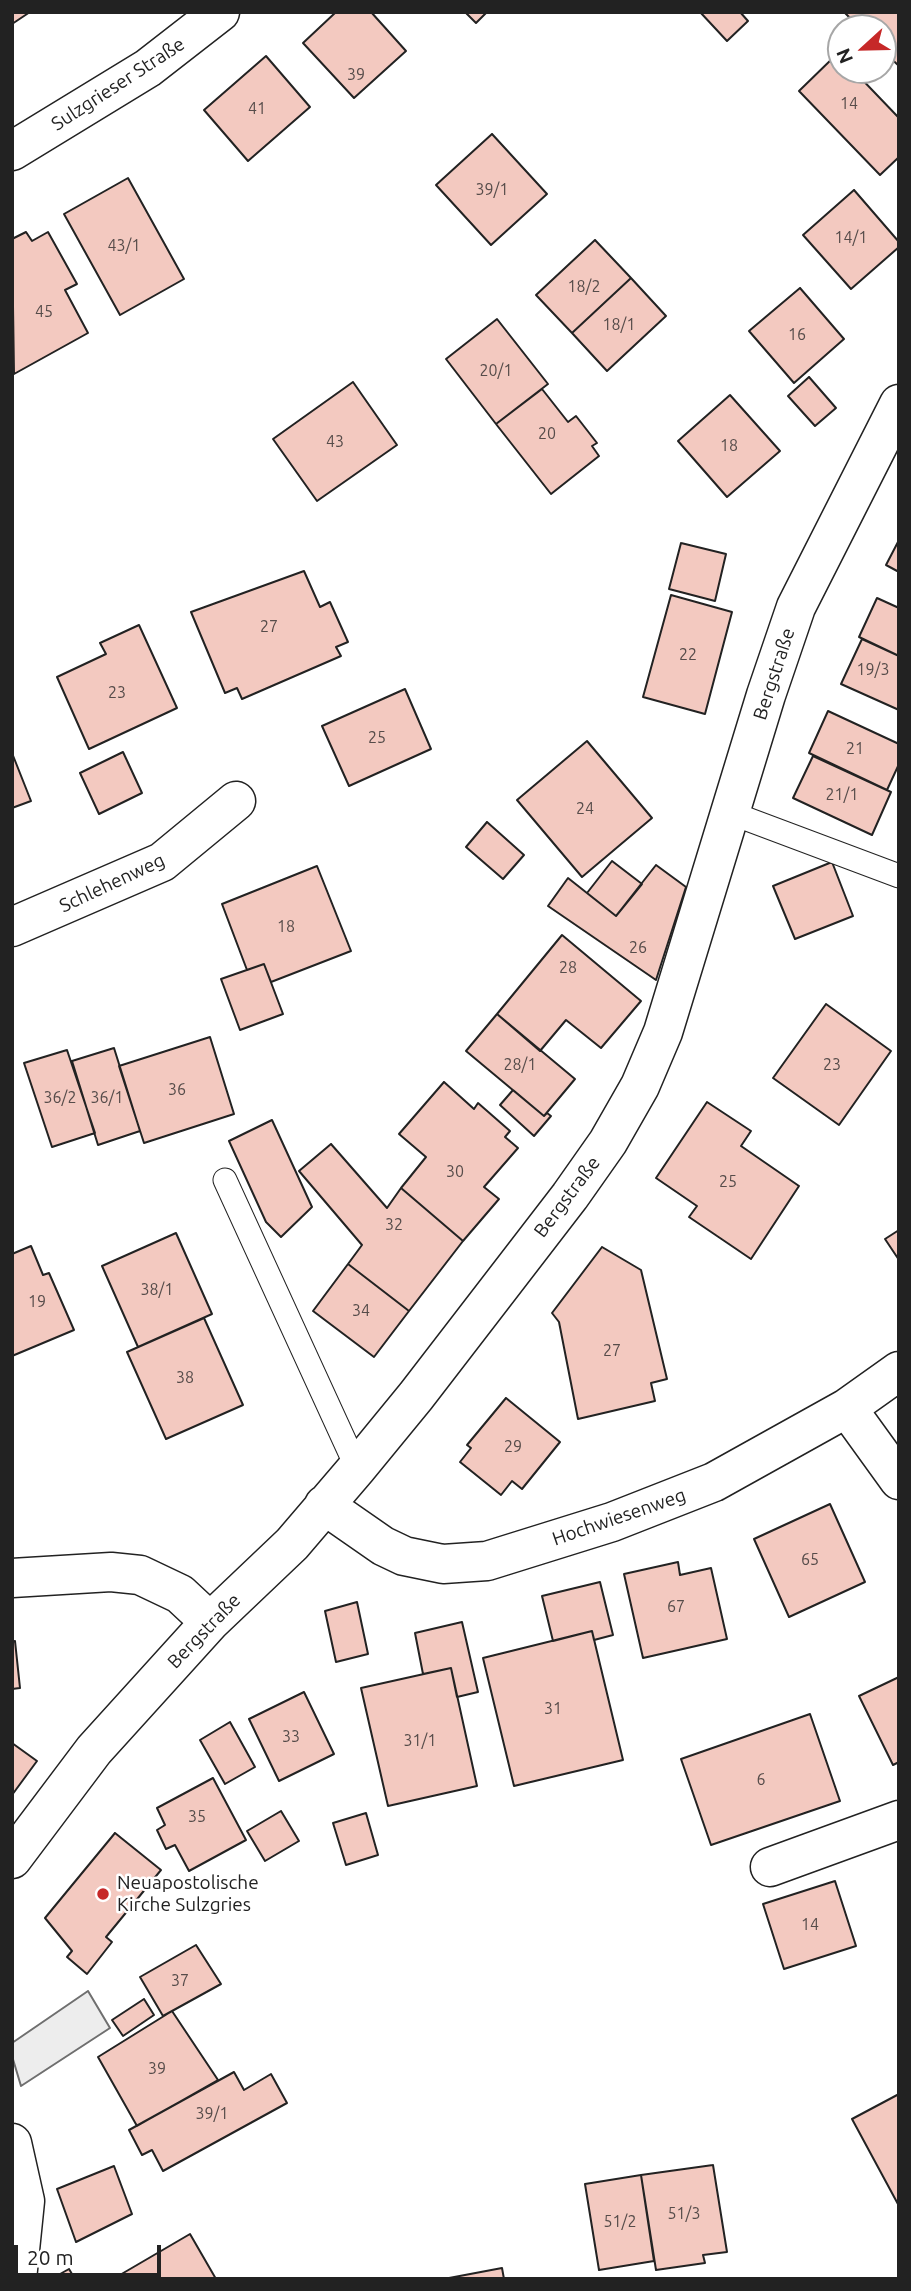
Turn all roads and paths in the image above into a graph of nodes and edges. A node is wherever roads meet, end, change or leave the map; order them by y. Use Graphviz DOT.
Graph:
graph roads {
  1 [pos="220,12"];
  2 [pos="12,152"];
  3 [pos="899,404"];
  4 [pos="236,801"];
  5 [pos="731,813"];
  6 [pos="899,876"];
  7 [pos="12,927"];
  8 [pos="225,1180"];
  9 [pos="899,1371"];
  10 [pos="847,1408"];
  11 [pos="357,1468"];
  12 [pos="899,1480"];
  13 [pos="324,1505"];
  14 [pos="12,1578"];
  15 [pos="210,1622"];
  16 [pos="899,1820"];
  17 [pos="12,1859"];
  18 [pos="770,1867"];
  19 [pos="12,2143"];
  20 [pos="17,2279"];
  1 -- 2 [label="street, Sulzgrieser Straße"];
  3 -- 5 [label="street, Bergstraße"];
  4 -- 7 [label="street, Schlehenweg"];
  5 -- 6 [label="lane"];
  5 -- 11 [label="street, Bergstraße"];
  8 -- 11 [label="lane"];
  9 -- 10 [label="street, Hochwiesenweg"];
  10 -- 12 [label="street"];
  10 -- 13 [label="street, Hochwiesenweg"];
  11 -- 13 [label="street, Bergstraße"];
  13 -- 15 [label="street, Bergstraße"];
  14 -- 15 [label="street"];
  15 -- 17 [label="street, Bergstraße"];
  16 -- 18 [label="street"];
  19 -- 20 [label="street"];
}
